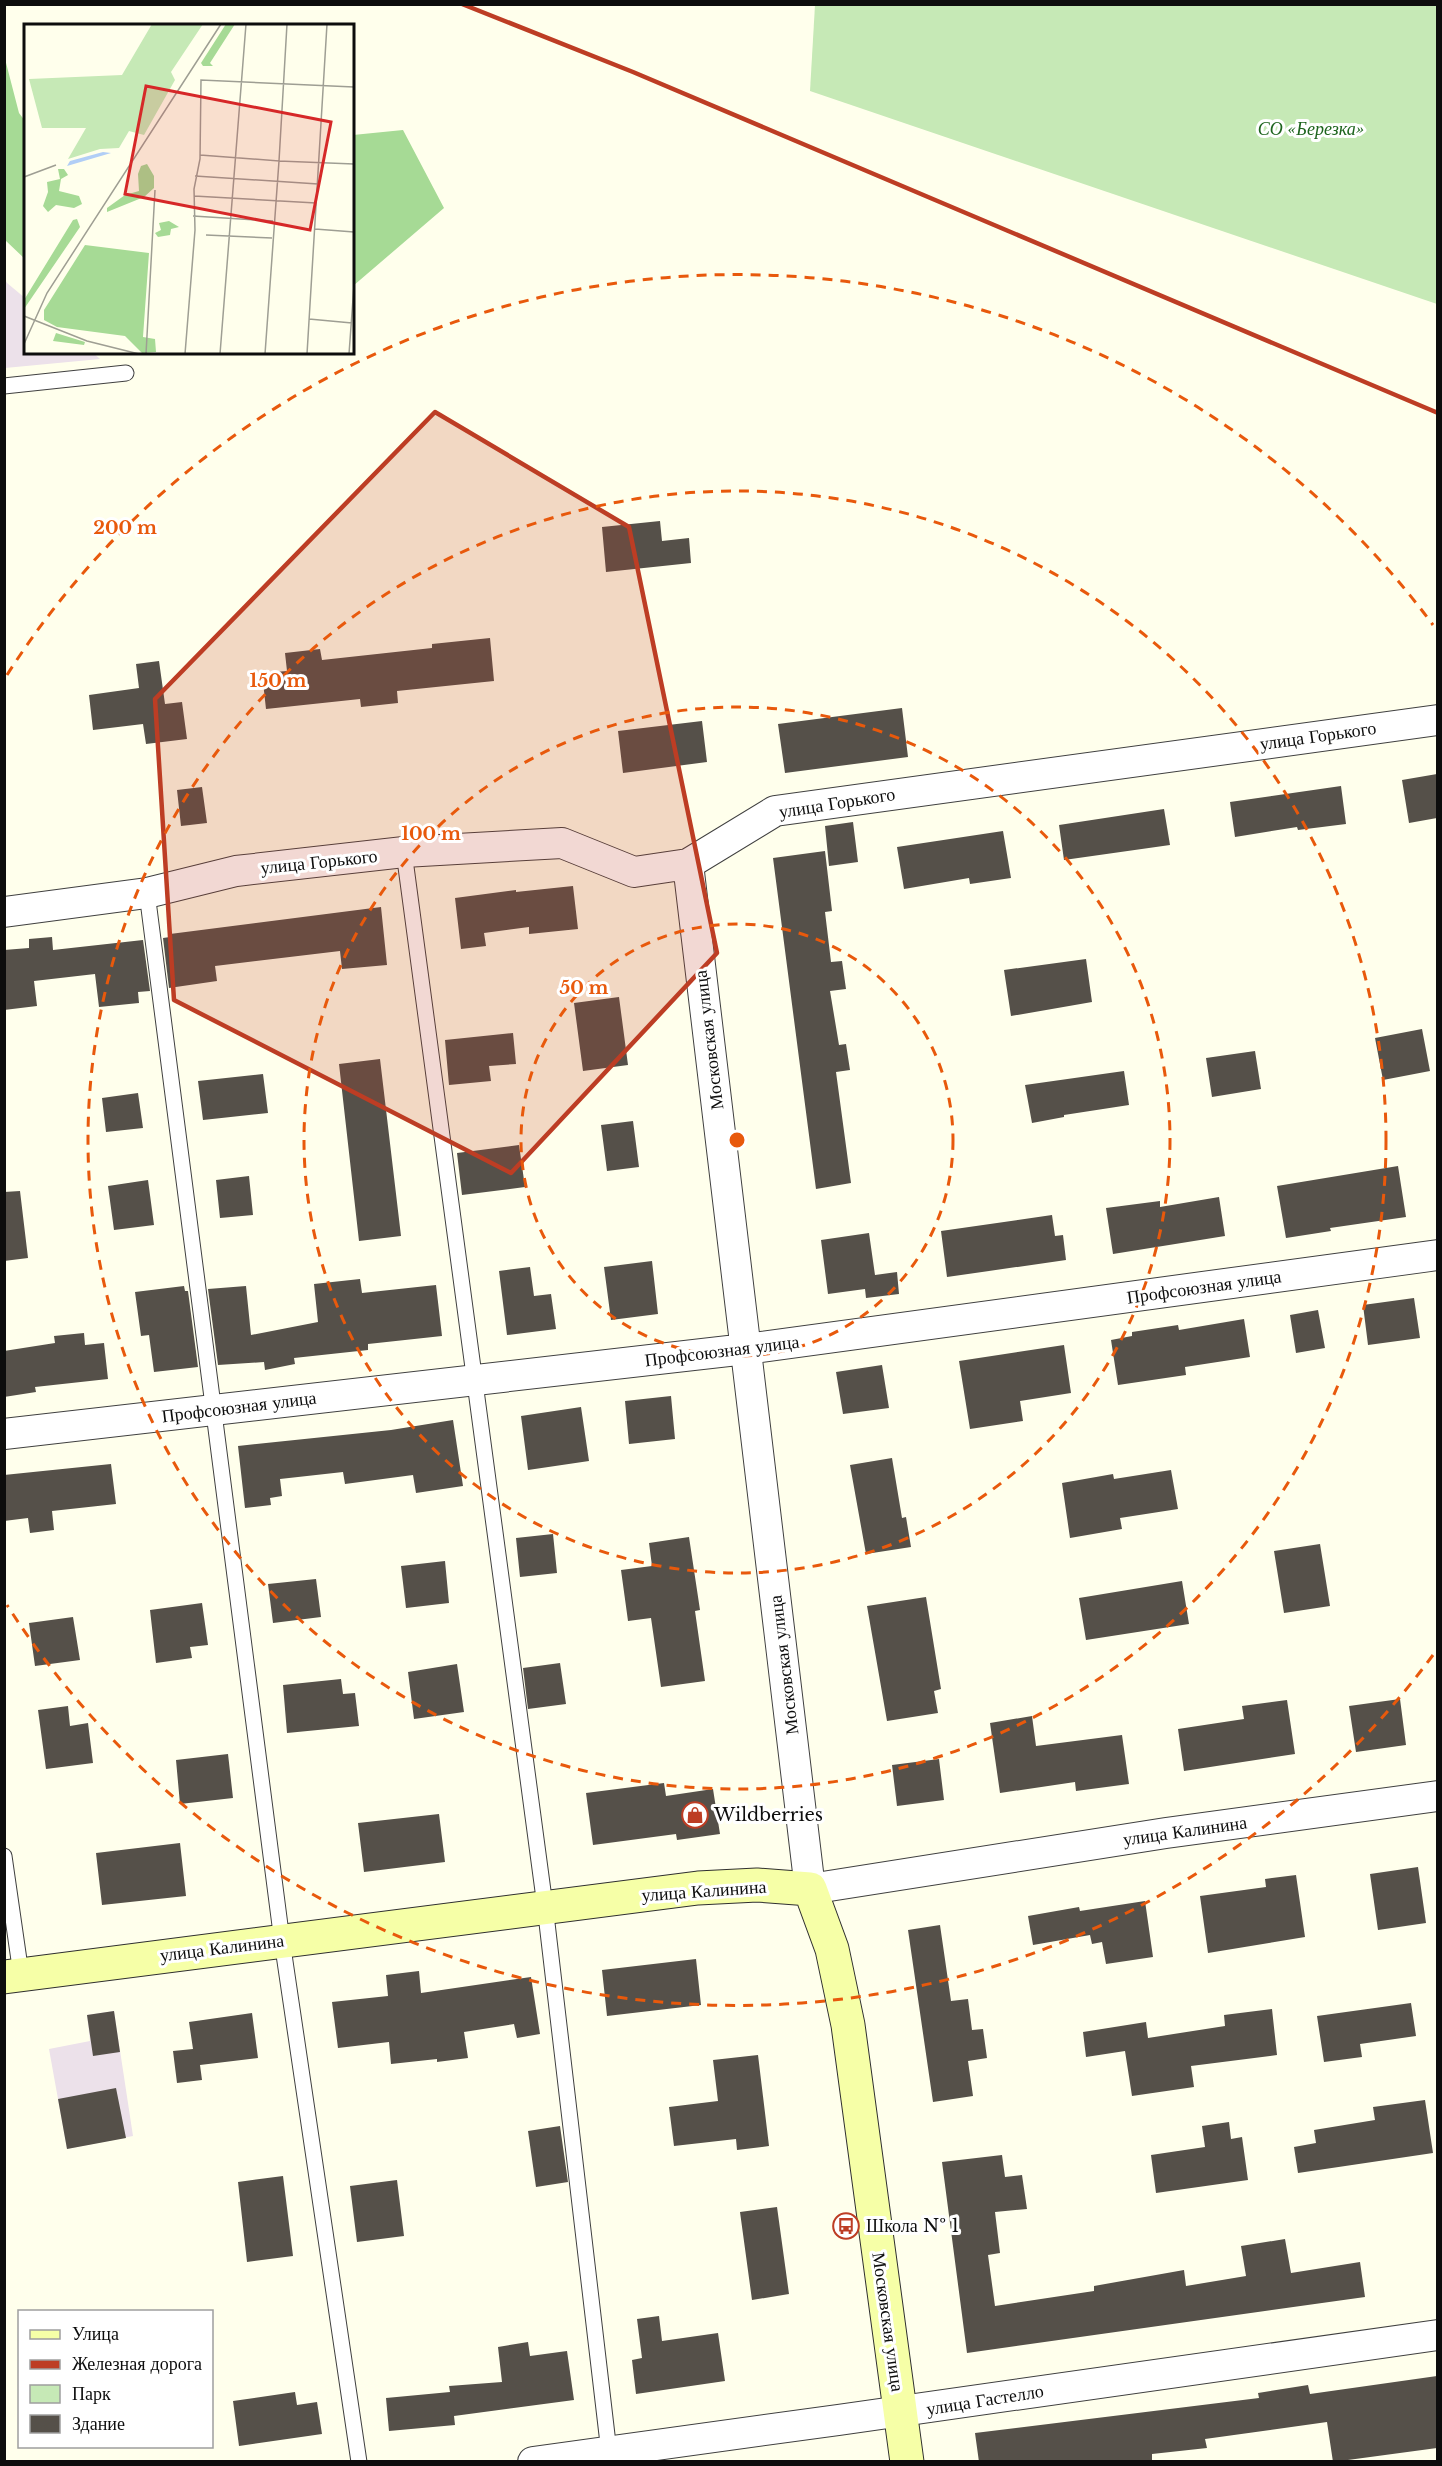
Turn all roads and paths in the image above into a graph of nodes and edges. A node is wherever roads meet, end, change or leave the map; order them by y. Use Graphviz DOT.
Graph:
graph roads {
  1 [pos="126,373"];
  2 [pos="4,386"];
  3 [pos="1437,720"];
  4 [pos="404,852"];
  5 [pos="688,864"];
  6 [pos="147,893"];
  7 [pos="4,912"];
  8 [pos="1437,1255"];
  9 [pos="746,1349"];
  10 [pos="474,1380"];
  11 [pos="213,1410"];
  12 [pos="4,1434"];
  13 [pos="1437,1796"];
  14 [pos="4,1856"];
  15 [pos="810,1889"];
  16 [pos="545,1906"];
  17 [pos="282,1941"];
  18 [pos="13,1976"];
  19 [pos="1437,2336"];
  20 [pos="900,2413"];
  21 [pos="609,2452"];
  22 [pos="359,2462"];
  23 [pos="533,2462"];
  24 [pos="907,2462"];
  1 -- 2 [label="lane"];
  3 -- 5 [label="street, улица Горького"];
  4 -- 5 [label="street, улица Горького"];
  4 -- 6 [label="street, улица Горького"];
  4 -- 10 [label="lane"];
  5 -- 9 [label="street, Московская улица"];
  6 -- 7 [label="street, улица Горького"];
  6 -- 11 [label="lane"];
  8 -- 9 [label="street, Профсоюзная улица"];
  9 -- 10 [label="street, Профсоюзная улица"];
  9 -- 15 [label="street, Московская улица"];
  10 -- 11 [label="street, Профсоюзная улица"];
  10 -- 16 [label="lane"];
  11 -- 12 [label="street, Профсоюзная улица"];
  11 -- 17 [label="lane"];
  13 -- 15 [label="street, улица Калинина"];
  14 -- 18 [label="lane"];
  15 -- 16 [label="main road, улица Калинина"];
  15 -- 20 [label="main road, Московская улица"];
  16 -- 17 [label="main road, улица Калинина"];
  16 -- 21 [label="lane"];
  17 -- 18 [label="main road, улица Калинина"];
  17 -- 22 [label="lane"];
  19 -- 20 [label="street, улица Гастелло"];
  20 -- 21 [label="street, улица Гастелло"];
  20 -- 24 [label="main road, Московская улица"];
  21 -- 23 [label="street, улица Гастелло"];
}
